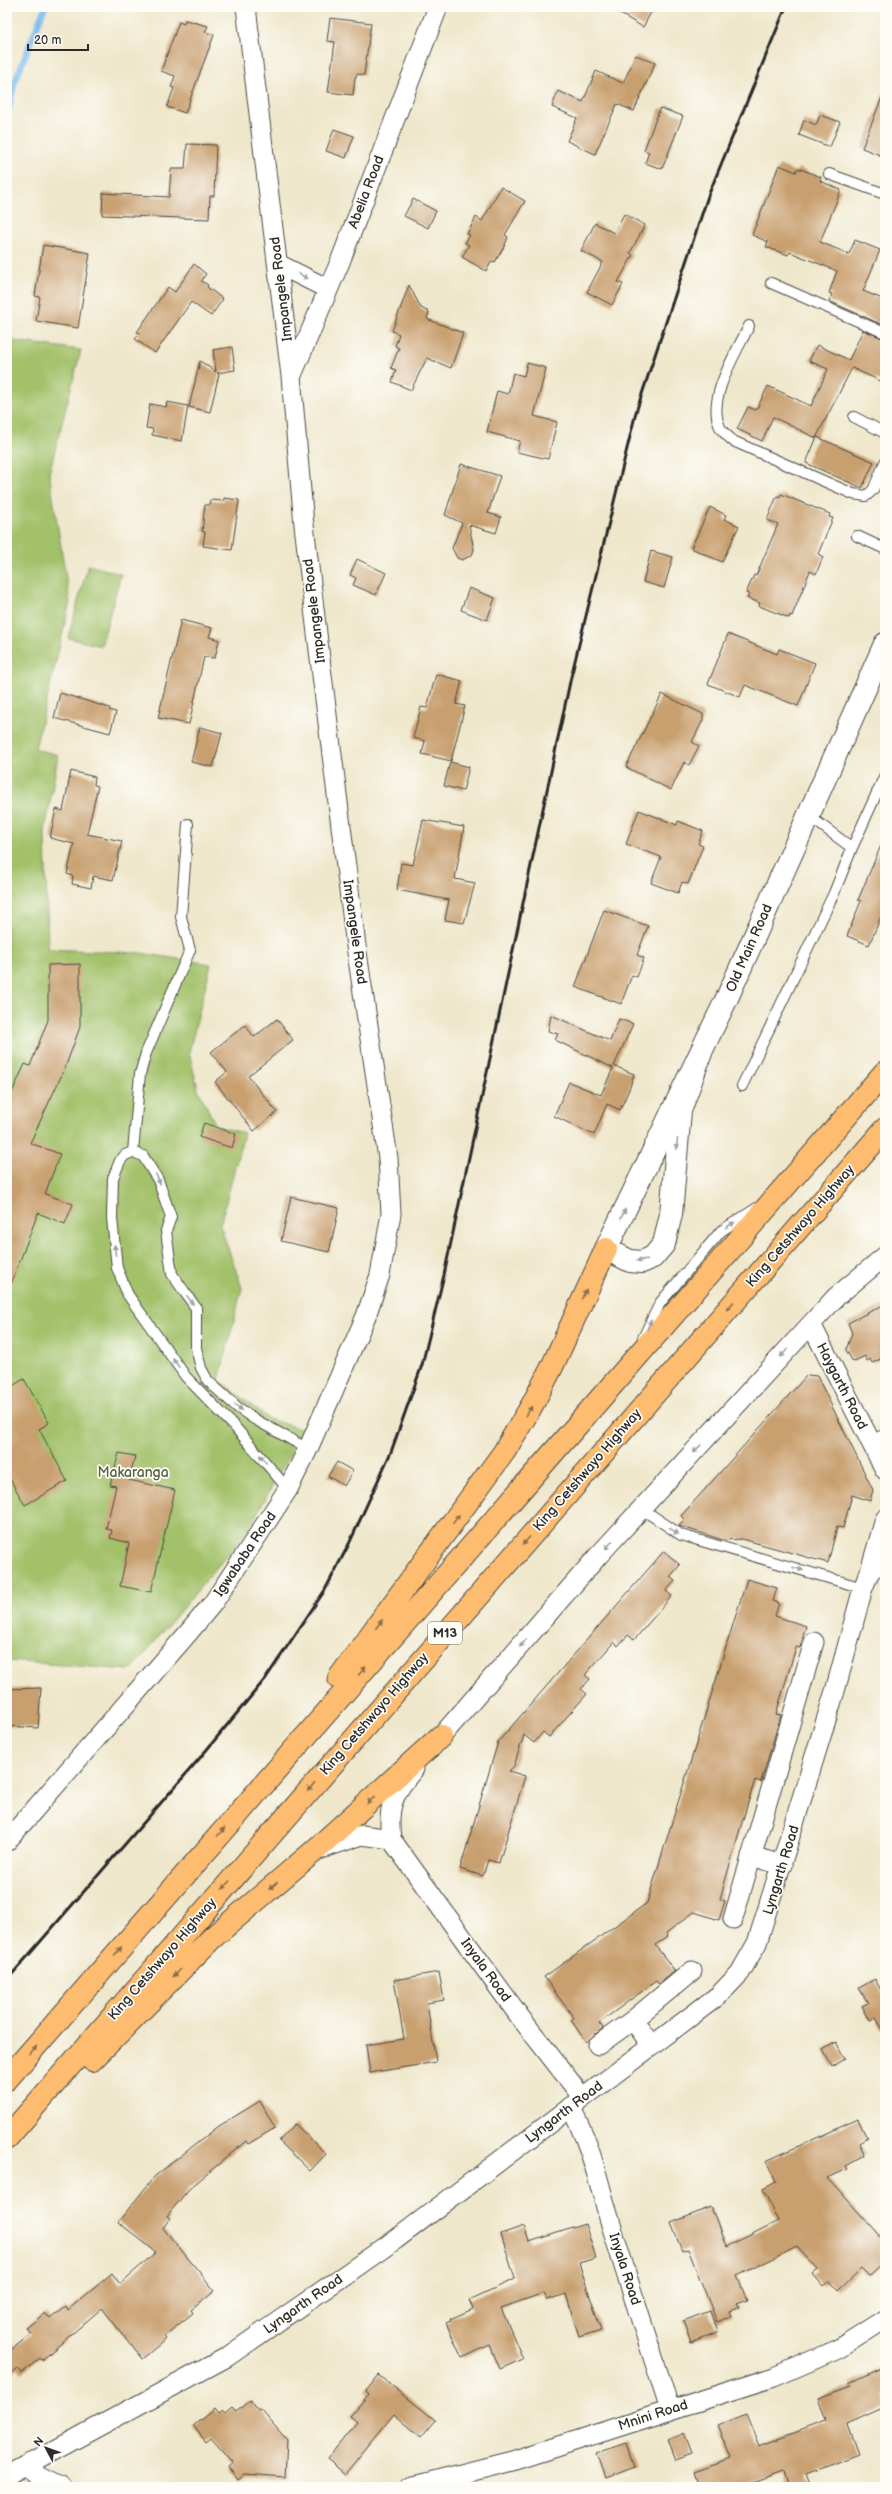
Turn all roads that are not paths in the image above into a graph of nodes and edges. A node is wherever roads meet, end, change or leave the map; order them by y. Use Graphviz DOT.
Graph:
graph roads {
  1 [pos="246,7"];
  2 [pos="438,7"];
  3 [pos="829,174"];
  4 [pos="885,194"];
  5 [pos="278,264"];
  6 [pos="771,283"];
  7 [pos="328,289"];
  8 [pos="750,326"];
  9 [pos="885,332"];
  10 [pos="291,376"];
  11 [pos="854,417"];
  12 [pos="885,433"];
  13 [pos="885,462"];
  14 [pos="857,536"];
  15 [pos="885,549"];
  16 [pos="885,644"];
  17 [pos="885,674"];
  18 [pos="866,689"];
  19 [pos="885,775"];
  20 [pos="809,816"];
  21 [pos="188,824"];
  22 [pos="852,848"];
  23 [pos="701,1053"];
  24 [pos="885,1072"];
  25 [pos="742,1086"];
  26 [pos="885,1129"];
  27 [pos="133,1152"];
  28 [pos="391,1214"];
  29 [pos="606,1249"];
  30 [pos="885,1256"];
  31 [pos="811,1324"];
  32 [pos="208,1381"];
  33 [pos="199,1391"];
  34 [pos="878,1438"];
  35 [pos="308,1449"];
  36 [pos="885,1470"];
  37 [pos="288,1489"];
  38 [pos="642,1509"];
  39 [pos="885,1519"];
  40 [pos="885,1559"];
  41 [pos="870,1571"];
  42 [pos="863,1588"];
  43 [pos="814,1642"];
  44 [pos="441,1736"];
  45 [pos="239,1812"];
  46 [pos="391,1839"];
  47 [pos="7,1841"];
  48 [pos="313,1852"];
  49 [pos="751,1856"];
  50 [pos="782,1865"];
  51 [pos="733,1919"];
  52 [pos="692,1971"];
  53 [pos="633,2020"];
  54 [pos="598,2045"];
  55 [pos="652,2046"];
  56 [pos="7,2079"];
  57 [pos="577,2102"];
  58 [pos="7,2138"];
  59 [pos="7,2146"];
  60 [pos="885,2319"];
  61 [pos="670,2410"];
  62 [pos="29,2463"];
  63 [pos="7,2476"];
  64 [pos="61,2487"];
  65 [pos="410,2487"];
  1 -- 5 [label="street, Impangele Road"];
  2 -- 7 [label="street, Abelia Road"];
  3 -- 4 [label="lane"];
  5 -- 7 [label="street, one-way"];
  5 -- 10 [label="street, Impangele Road"];
  6 -- 9 [label="lane"];
  7 -- 10 [label="street, Abelia Road"];
  8 -- 13 [label="lane"];
  10 -- 28 [label="street, Impangele Road"];
  11 -- 12 [label="lane"];
  14 -- 15 [label="lane"];
  16 -- 18 [label="street, Old Main Road"];
  17 -- 18 [label="street"];
  18 -- 20 [label="street, Old Main Road"];
  19 -- 22 [label="lane"];
  20 -- 22 [label="lane"];
  20 -- 23 [label="street, Old Main Road"];
  21 -- 27 [label="lane"];
  22 -- 25 [label="lane"];
  29 -- 23 [label="street, Old Main Road, one-way"];
  23 -- 29 [label="street, one-way"];
  45 -- 24 [label="highway, M13, one-way"];
  26 -- 58 [label="highway, King Cetshwayo Highway / M13, one-way"];
  27 -- 32 [label="lane, one-way"];
  33 -- 27 [label="lane, one-way"];
  28 -- 35 [label="street, Igwababa Road"];
  45 -- 29 [label="highway, one-way"];
  30 -- 31 [label="street"];
  31 -- 34 [label="street, Haygarth Road"];
  31 -- 38 [label="street, one-way"];
  32 -- 33 [label="lane"];
  32 -- 35 [label="lane, one-way"];
  37 -- 33 [label="lane, one-way"];
  34 -- 36 [label="street, Haygarth Road"];
  35 -- 37 [label="street, Igwababa Road"];
  37 -- 47 [label="street, Igwababa Road"];
  38 -- 42 [label="lane, one-way"];
  38 -- 44 [label="street, one-way"];
  39 -- 41 [label="street"];
  40 -- 41 [label="street, Lyngarth Road"];
  41 -- 42 [label="street, Lyngarth Road"];
  42 -- 50 [label="street, Lyngarth Road"];
  43 -- 49 [label="street"];
  44 -- 46 [label="street"];
  44 -- 48 [label="highway, one-way"];
  56 -- 45 [label="highway, M13, one-way"];
  46 -- 48 [label="street"];
  46 -- 57 [label="street, Inyala Road"];
  48 -- 59 [label="highway, one-way"];
  49 -- 50 [label="street"];
  49 -- 51 [label="street"];
  50 -- 55 [label="street, Lyngarth Road"];
  52 -- 53 [label="street"];
  53 -- 54 [label="street"];
  53 -- 55 [label="street"];
  55 -- 57 [label="street, Lyngarth Road"];
  57 -- 61 [label="street, Inyala Road"];
  57 -- 62 [label="street, Lyngarth Road"];
  60 -- 61 [label="street, Mnini Road"];
  61 -- 65 [label="street, Mnini Road"];
  62 -- 63 [label="street, Lyngarth Road"];
  62 -- 64 [label="street"];
}
